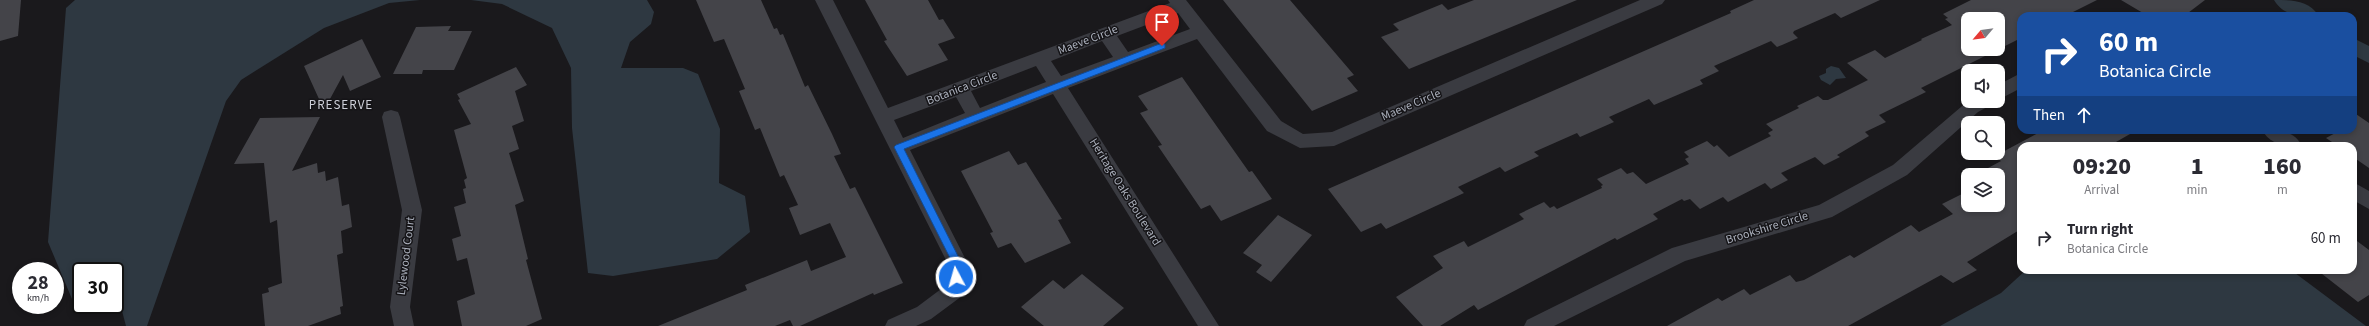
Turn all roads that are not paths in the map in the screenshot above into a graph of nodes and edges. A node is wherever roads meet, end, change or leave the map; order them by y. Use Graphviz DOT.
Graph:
graph roads {
  1 [pos="824,0"];
  2 [pos="1656,0"];
  3 [pos="1179,3"];
  4 [pos="1201,31"];
  5 [pos="1106,34"];
  6 [pos="1040,58"];
  7 [pos="1124,60"];
  8 [pos="2017,82"];
  9 [pos="1057,85"];
  10 [pos="960,88"];
  11 [pos="2005,89"];
  12 [pos="1971,108"];
  13 [pos="976,116"];
  14 [pos="391,117"];
  15 [pos="883,117"];
  16 [pos="2276,134"];
  17 [pos="2287,142"];
  18 [pos="899,147"];
  19 [pos="2357,193"];
  20 [pos="2369,201"];
  21 [pos="404,326"];
  22 [pos="895,326"];
  23 [pos="1209,326"];
  24 [pos="1534,326"];
  1 -- 15 [label="street"];
  2 -- 4 [label="street, Maeve Circle"];
  3 -- 4 [label="street, Maeve Circle"];
  3 -- 5 [label="street, Maeve Circle"];
  4 -- 7 [label="street"];
  5 -- 6 [label="street, Maeve Circle"];
  5 -- 7 [label="street"];
  6 -- 9 [label="street, Heritage Oaks Boulevard"];
  6 -- 10 [label="street, Botanica Circle"];
  7 -- 9 [label="street"];
  8 -- 11 [label="street"];
  9 -- 13 [label="street"];
  9 -- 23 [label="street, Heritage Oaks Boulevard"];
  10 -- 13 [label="street"];
  10 -- 15 [label="street, Botanica Circle"];
  12 -- 24 [label="street, Brookshire Circle"];
  13 -- 18 [label="street"];
  14 -- 21 [label="street, Lylewood Court"];
  15 -- 18 [label="street"];
  16 -- 17 [label="street"];
  18 -- 22 [label="street"];
  19 -- 20 [label="street"];
}
